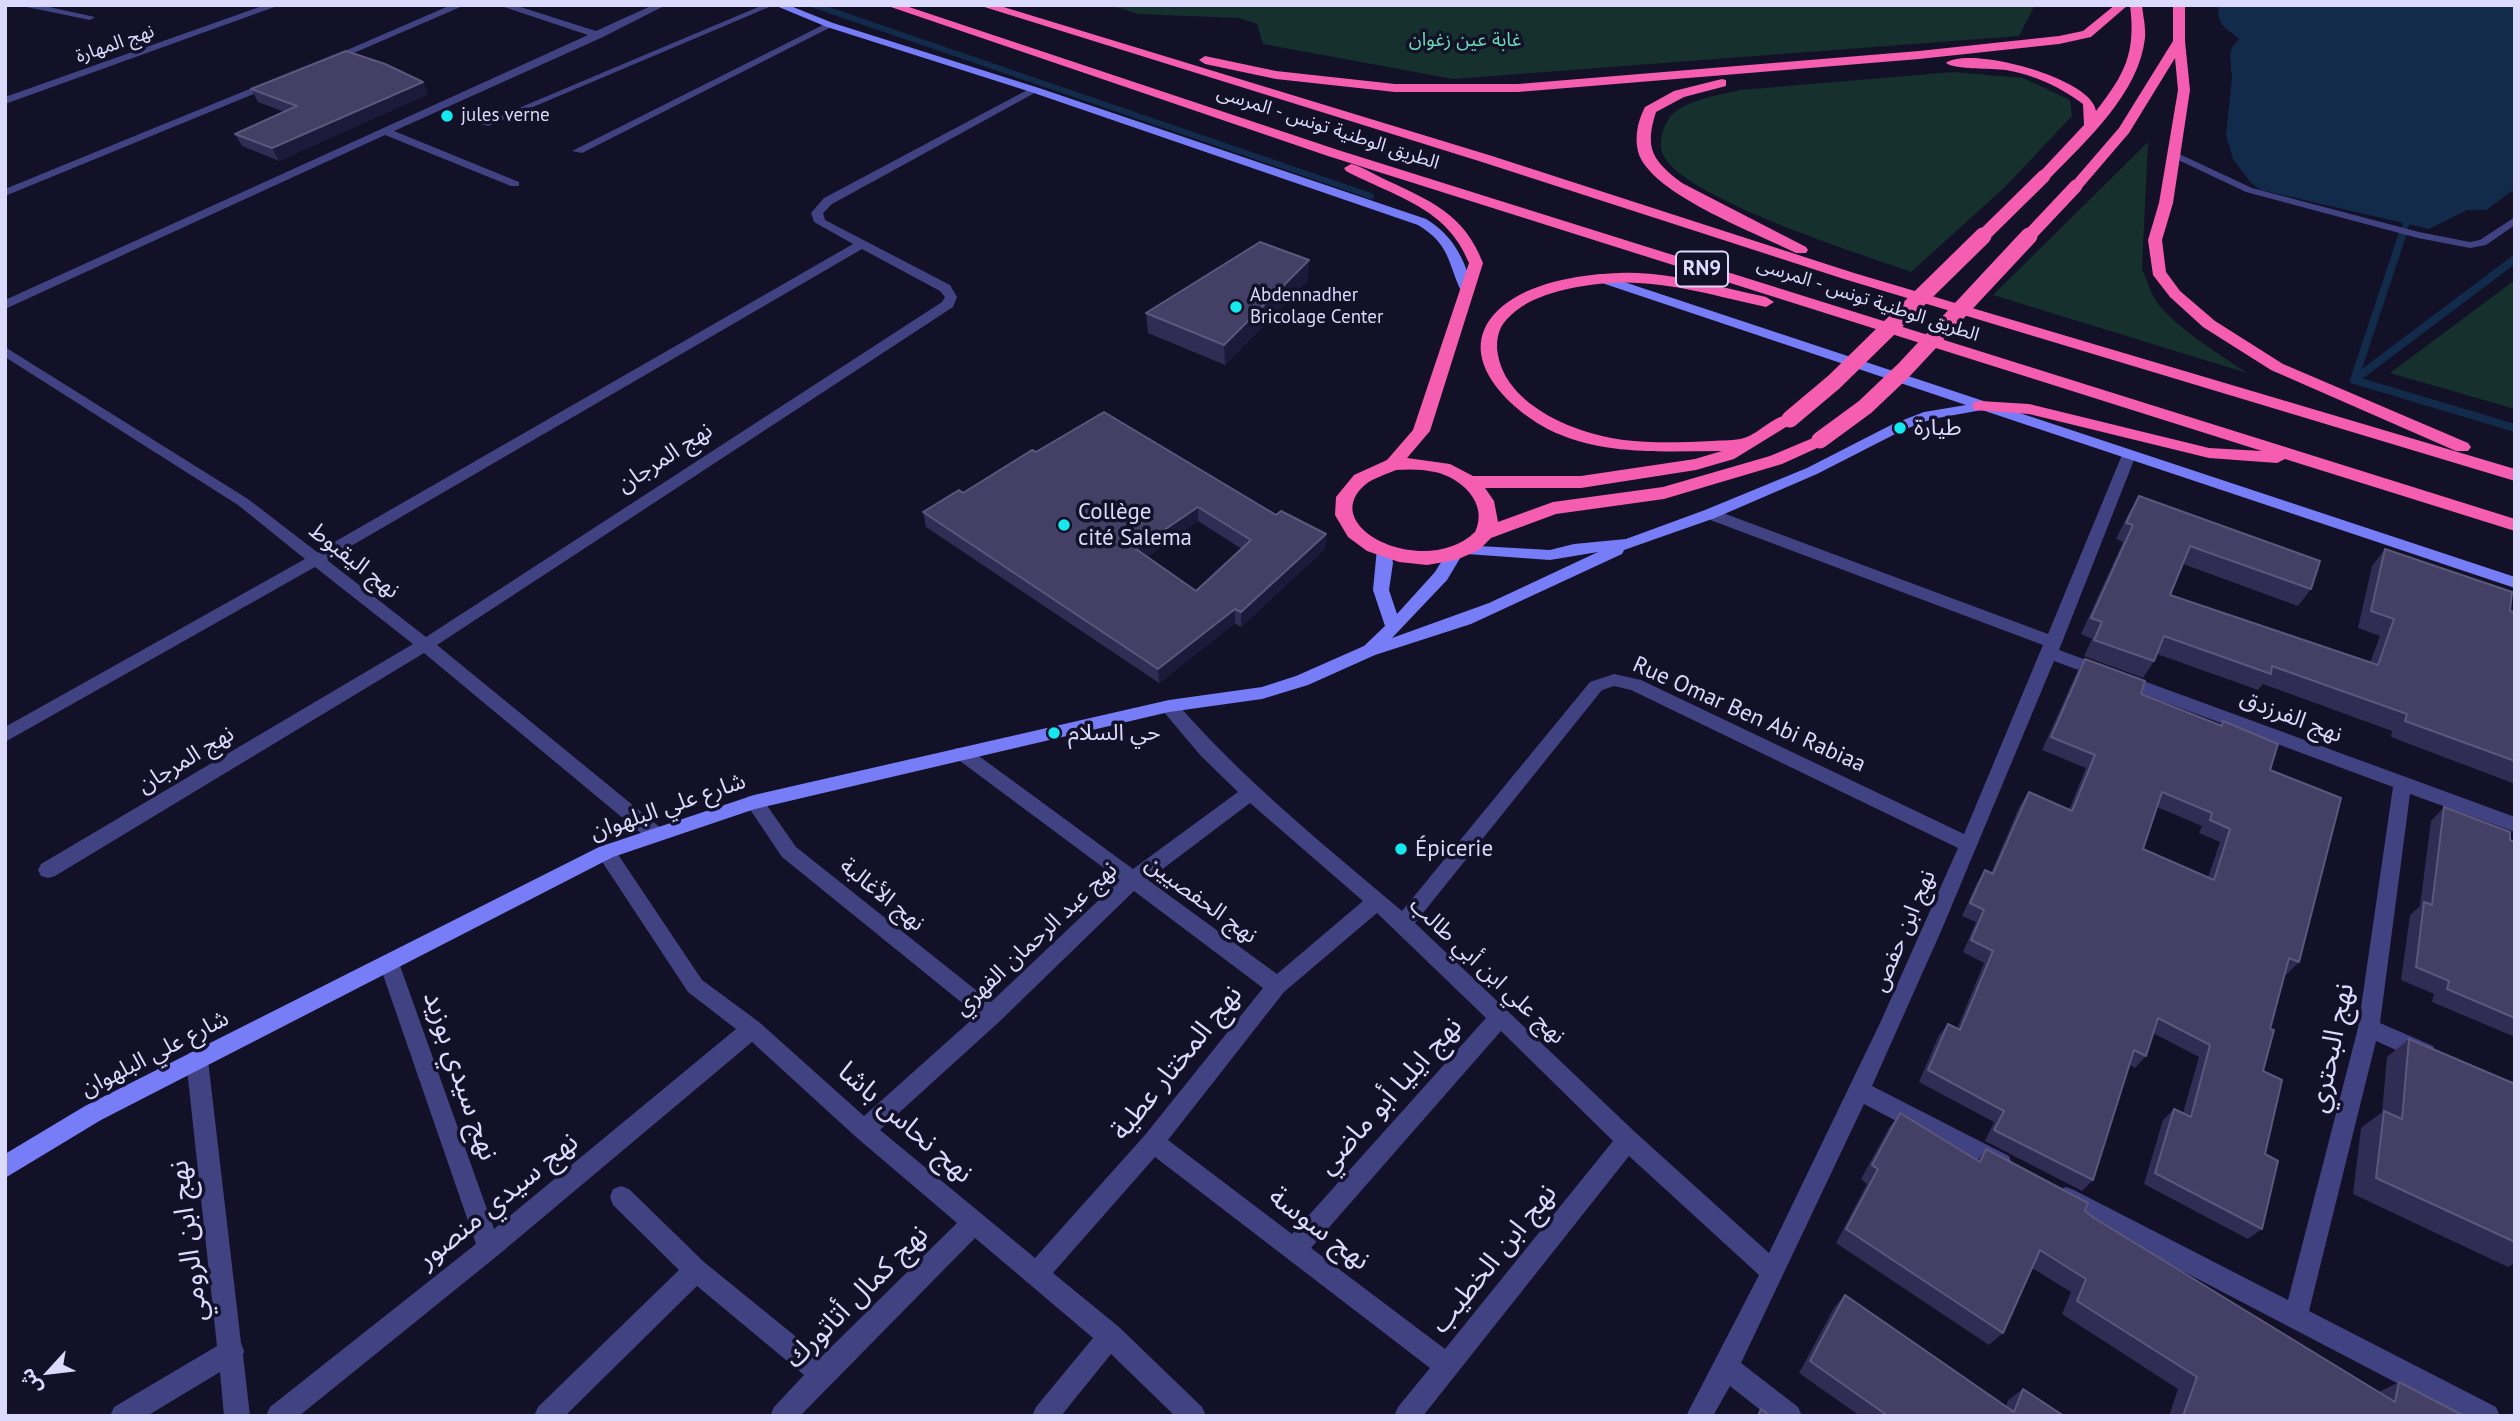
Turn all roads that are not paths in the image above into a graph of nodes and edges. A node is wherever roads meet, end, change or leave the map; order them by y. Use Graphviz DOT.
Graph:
graph roads {
  1 [pos="22,5"];
  2 [pos="275,5"];
  3 [pos="460,5"];
  4 [pos="503,5"];
  5 [pos="662,5"];
  6 [pos="770,5"];
  7 [pos="779,5"];
  8 [pos="891,5"];
  9 [pos="984,5"];
  10 [pos="2122,5"];
  11 [pos="2136,5"];
  12 [pos="2179,5"];
  13 [pos="90,17"];
  14 [pos="830,25"];
  15 [pos="1048,26"];
  16 [pos="599,35"];
  17 [pos="2179,41"];
  18 [pos="321,63"];
  19 [pos="283,78"];
  20 [pos="1035,90"];
  21 [pos="5,101"];
  22 [pos="485,124"];
  23 [pos="2091,126"];
  24 [pos="386,132"];
  25 [pos="579,151"];
  26 [pos="1333,153"];
  27 [pos="2175,155"];
  28 [pos="515,184"];
  29 [pos="5,193"];
  30 [pos="2515,220"];
  31 [pos="862,244"];
  32 [pos="1849,276"];
  33 [pos="1600,278"];
  34 [pos="1466,290"];
  35 [pos="5,305"];
  36 [pos="1849,317"];
  37 [pos="5,351"];
  38 [pos="1980,406"];
  39 [pos="1743,444"];
  40 [pos="2130,455"];
  41 [pos="2312,460"];
  42 [pos="1393,464"];
  43 [pos="2515,473"];
  44 [pos="1471,482"];
  45 [pos="1710,514"];
  46 [pos="2515,525"];
  47 [pos="1484,534"];
  48 [pos="1628,544"];
  49 [pos="1383,552"];
  50 [pos="1461,552"];
  51 [pos="315,560"];
  52 [pos="2515,583"];
  53 [pos="1394,628"];
  54 [pos="425,645"];
  55 [pos="2052,648"];
  56 [pos="1370,650"];
  57 [pos="1169,706"];
  58 [pos="5,735"];
  59 [pos="962,753"];
  60 [pos="2402,786"];
  61 [pos="1250,793"];
  62 [pos="754,802"];
  63 [pos="2515,825"];
  64 [pos="655,834"];
  65 [pos="1968,844"];
  66 [pos="606,852"];
  67 [pos="48,870"];
  68 [pos="1133,880"];
  69 [pos="1376,903"];
  70 [pos="1403,924"];
  71 [pos="389,963"];
  72 [pos="1277,986"];
  73 [pos="992,1014"];
  74 [pos="1501,1016"];
  75 [pos="2369,1028"];
  76 [pos="752,1029"];
  77 [pos="197,1060"];
  78 [pos="2442,1060"];
  79 [pos="1861,1091"];
  80 [pos="864,1130"];
  81 [pos="1628,1140"];
  82 [pos="1153,1142"];
  83 [pos="5,1167"];
  84 [pos="2022,1175"];
  85 [pos="2047,1188"];
  86 [pos="621,1197"];
  87 [pos="975,1222"];
  88 [pos="489,1248"];
  89 [pos="1295,1248"];
  90 [pos="696,1270"];
  91 [pos="1772,1271"];
  92 [pos="1037,1274"];
  93 [pos="2295,1318"];
  94 [pos="1110,1336"];
  95 [pos="232,1351"];
  96 [pos="1447,1366"];
  97 [pos="1727,1368"];
  98 [pos="821,1374"];
  99 [pos="123,1416"];
  100 [pos="237,1416"];
  101 [pos="279,1416"];
  102 [pos="547,1416"];
  103 [pos="783,1416"];
  104 [pos="1045,1416"];
  105 [pos="1193,1416"];
  106 [pos="1407,1416"];
  107 [pos="1699,1416"];
  108 [pos="1789,1416"];
  109 [pos="2487,1416"];
  1 -- 13 [label="street"];
  2 -- 21 [label="street, نهج المهارة"];
  3 -- 18 [label="street"];
  4 -- 16 [label="street"];
  5 -- 16 [label="street"];
  6 -- 22 [label="lane"];
  7 -- 14 [label="street"];
  8 -- 26 [label="highway, الطريق الوطنية تونس - المرسى / RN9"];
  9 -- 15 [label="highway, الطريق الوطنية تونس - المرسى / RN9"];
  10 -- 15 [label="highway"];
  11 -- 23 [label="highway"];
  12 -- 17 [label="highway"];
  14 -- 20 [label="street"];
  14 -- 25 [label="street"];
  15 -- 32 [label="highway, الطريق الوطنية تونس - المرسى / RN9"];
  16 -- 24 [label="street"];
  17 -- 27 [label="highway"];
  17 -- 47 [label="highway, bridge"];
  19 -- 29 [label="street"];
  20 -- 31 [label="street, نهج المرجان"];
  20 -- 34 [label="street"];
  23 -- 32 [label="highway"];
  23 -- 39 [label="highway, bridge"];
  24 -- 28 [label="street"];
  24 -- 35 [label="street"];
  26 -- 34 [label="highway"];
  26 -- 36 [label="highway, الطريق الوطنية تونس - المرسى / RN9"];
  27 -- 30 [label="lane"];
  27 -- 43 [label="highway"];
  31 -- 51 [label="street"];
  31 -- 54 [label="street, نهج المرجان"];
  32 -- 43 [label="highway, الطريق الوطنية تونس - المرسى / RN9"];
  33 -- 36 [label="highway"];
  33 -- 38 [label="street"];
  33 -- 39 [label="highway"];
  34 -- 42 [label="highway"];
  36 -- 41 [label="highway, الطريق الوطنية تونس - المرسى / RN9"];
  37 -- 51 [label="street, نهج اليقبوط"];
  38 -- 40 [label="street"];
  38 -- 41 [label="highway"];
  38 -- 45 [label="street"];
  39 -- 44 [label="highway"];
  40 -- 52 [label="street"];
  40 -- 55 [label="street, نهج ابن حفص"];
  41 -- 46 [label="highway, الطريق الوطنية تونس - المرسى / RN9"];
  42 -- 44 [label="highway"];
  42 -- 49 [label="highway"];
  44 -- 47 [label="highway"];
  45 -- 48 [label="street"];
  45 -- 55 [label="street, نهج الفرزدق"];
  47 -- 50 [label="highway"];
  48 -- 50 [label="street"];
  48 -- 56 [label="street"];
  49 -- 50 [label="highway"];
  49 -- 53 [label="street"];
  50 -- 53 [label="street"];
  51 -- 54 [label="street, نهج اليقبوط"];
  51 -- 58 [label="street"];
  53 -- 56 [label="street, شارع علي البلهوان"];
  54 -- 64 [label="street, نهج اليقبوط"];
  54 -- 67 [label="street, نهج المرجان"];
  55 -- 60 [label="street, نهج الفرزدق"];
  55 -- 65 [label="street, نهج ابن حفص"];
  56 -- 57 [label="street, شارع علي البلهوان"];
  57 -- 59 [label="street, شارع علي البلهوان"];
  57 -- 61 [label="street, نهج علي ابن أبي طالب"];
  59 -- 62 [label="street, شارع علي البلهوان"];
  59 -- 68 [label="street, نهج الحفصيين"];
  60 -- 63 [label="street, نهج الفرزدق"];
  60 -- 75 [label="street, نهج البحتري"];
  61 -- 68 [label="street, نهج عبد الرحمان الفهري"];
  61 -- 69 [label="street, نهج علي ابن أبي طالب"];
  62 -- 64 [label="street, شارع علي البلهوان"];
  62 -- 73 [label="street, نهج الأغالبة"];
  64 -- 66 [label="street, شارع علي البلهوان"];
  65 -- 70 [label="street, Rue Omar Ben Abi Rabiaa"];
  65 -- 79 [label="street, نهج ابن حفص"];
  66 -- 71 [label="street, شارع علي البلهوان"];
  66 -- 76 [label="street, نهج نحاس باشا"];
  68 -- 72 [label="street, نهج الحفصيين"];
  68 -- 73 [label="street, نهج عبد الرحمان الفهري"];
  69 -- 70 [label="street, نهج علي ابن أبي طالب"];
  69 -- 72 [label="street, نهج المختار عطية"];
  70 -- 74 [label="street, نهج علي ابن أبي طالب"];
  71 -- 77 [label="street, شارع علي البلهوان"];
  71 -- 88 [label="street, نهج سيدي بوزيد"];
  72 -- 82 [label="street, نهج المختار عطية"];
  73 -- 80 [label="street, نهج عبد الرحمان الفهري"];
  74 -- 81 [label="street, نهج علي ابن أبي طالب"];
  74 -- 89 [label="street, نهج ايليا أبو ماضي"];
  75 -- 78 [label="street"];
  75 -- 93 [label="street, نهج البحتري"];
  76 -- 80 [label="street, نهج نحاس باشا"];
  76 -- 88 [label="street, نهج سيدي منصور"];
  77 -- 83 [label="street, شارع علي البلهوان"];
  77 -- 95 [label="street, نهج ابن الرومي"];
  79 -- 84 [label="street"];
  79 -- 91 [label="street, نهج ابن حفص"];
  80 -- 87 [label="street, نهج نحاس باشا"];
  81 -- 91 [label="street, نهج علي ابن أبي طالب"];
  81 -- 96 [label="street, نهج ابن الخطيب"];
  82 -- 89 [label="street, نهج سوسة"];
  82 -- 92 [label="street, نهج المختار عطية"];
  85 -- 93 [label="street"];
  86 -- 90 [label="street"];
  87 -- 92 [label="street, نهج نحاس باشا"];
  87 -- 98 [label="street, نهج كمال أتاتورك"];
  88 -- 101 [label="street, نهج سيدي منصور"];
  89 -- 96 [label="street, نهج سوسة"];
  90 -- 98 [label="street"];
  90 -- 102 [label="street"];
  91 -- 97 [label="street, نهج ابن حفص"];
  92 -- 94 [label="street, نهج نحاس باشا"];
  93 -- 109 [label="street"];
  94 -- 104 [label="street"];
  94 -- 105 [label="street, نهج نحاس باشا"];
  95 -- 99 [label="street"];
  95 -- 100 [label="street, نهج ابن الرومي"];
  96 -- 106 [label="street, نهج ابن الخطيب"];
  97 -- 107 [label="street, نهج ابن حفص"];
  97 -- 108 [label="street"];
  98 -- 103 [label="street, نهج كمال أتاتورك"];
}
